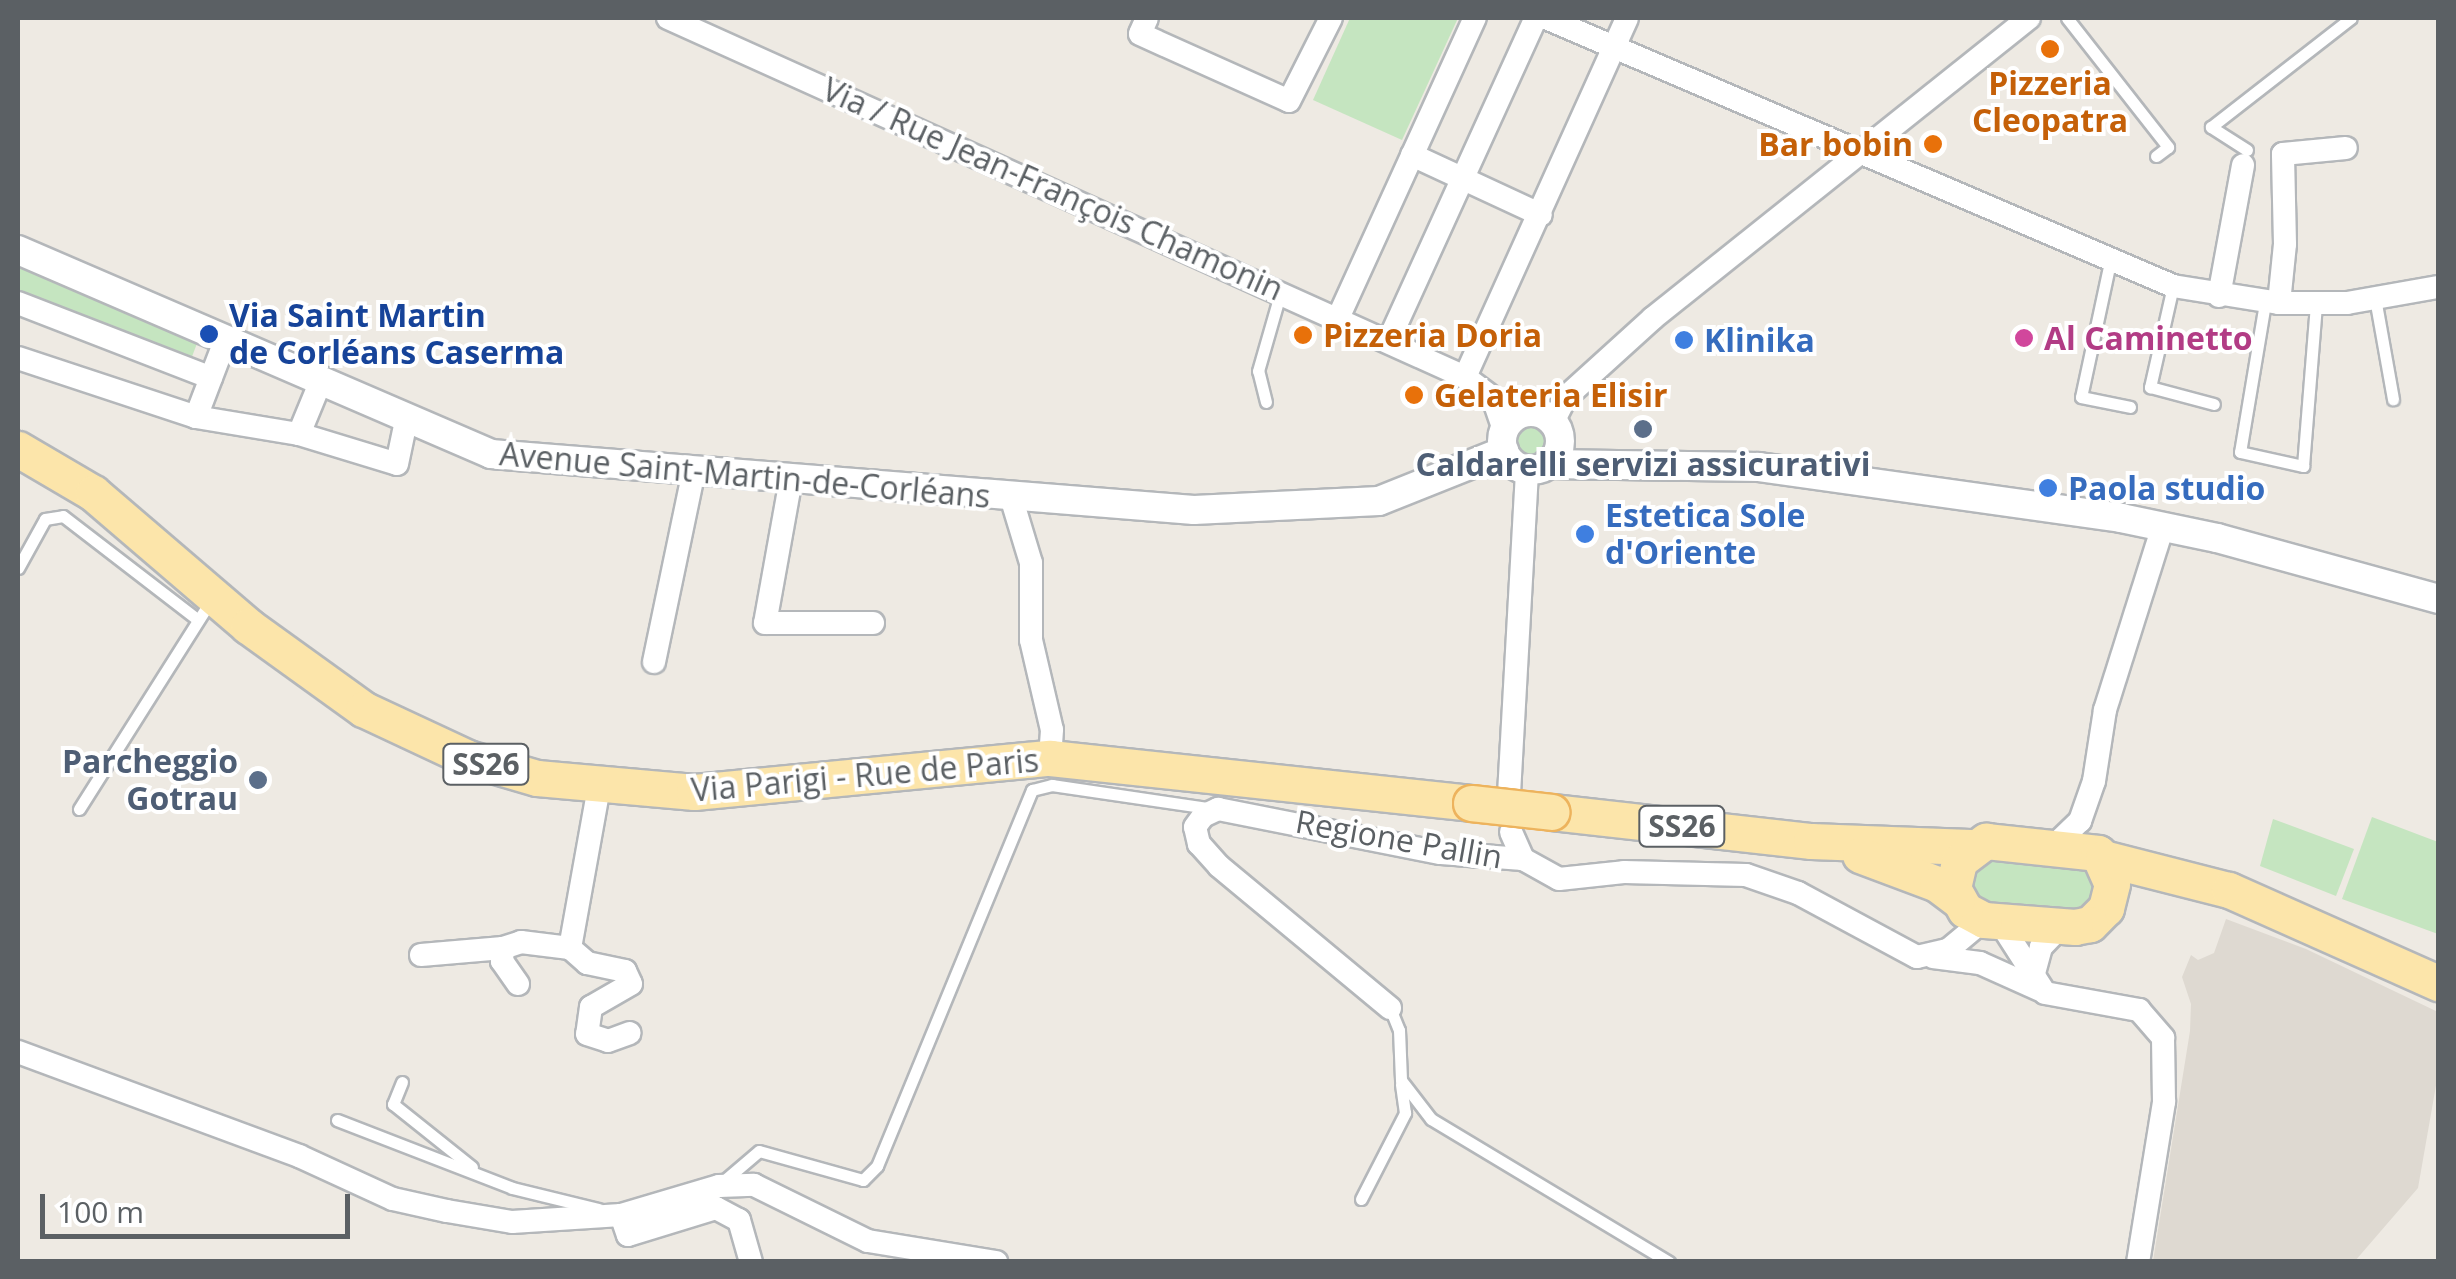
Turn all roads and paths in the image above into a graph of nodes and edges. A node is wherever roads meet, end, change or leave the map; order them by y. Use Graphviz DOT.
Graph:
graph roads {
  1 [pos="1330,18"];
  2 [pos="1475,18"];
  3 [pos="1536,18"];
  4 [pos="1546,18"];
  5 [pos="1627,18"];
  6 [pos="2029,18"];
  7 [pos="2067,18"];
  8 [pos="2351,18"];
  9 [pos="681,20"];
  10 [pos="1143,26"];
  11 [pos="1615,44"];
  12 [pos="2346,148"];
  13 [pos="1860,150"];
  14 [pos="1412,155"];
  15 [pos="2156,156"];
  16 [pos="2245,158"];
  17 [pos="1463,180"];
  18 [pos="1540,215"];
  19 [pos="18,250"];
  20 [pos="2110,262"];
  21 [pos="2173,286"];
  22 [pos="2438,287"];
  23 [pos="1282,291"];
  24 [pos="2219,296"];
  25 [pos="2375,298"];
  26 [pos="18,303"];
  27 [pos="2272,303"];
  28 [pos="2316,303"];
  29 [pos="1339,316"];
  30 [pos="1389,340"];
  31 [pos="224,341"];
  32 [pos="18,358"];
  33 [pos="1465,377"];
  34 [pos="211,378"];
  35 [pos="320,383"];
  36 [pos="2393,399"];
  37 [pos="1266,402"];
  38 [pos="2214,404"];
  39 [pos="2130,407"];
  40 [pos="203,419"];
  41 [pos="406,421"];
  42 [pos="1552,422"];
  43 [pos="299,434"];
  44 [pos="1504,441"];
  45 [pos="18,449"];
  46 [pos="1537,467"];
  47 [pos="694,470"];
  48 [pos="791,479"];
  49 [pos="1012,500"];
  50 [pos="2163,526"];
  51 [pos="18,568"];
  52 [pos="2438,599"];
  53 [pos="206,608"];
  54 [pos="872,623"];
  55 [pos="654,662"];
  56 [pos="1050,758"];
  57 [pos="2094,781"];
  58 [pos="599,787"];
  59 [pos="1509,794"];
  60 [pos="1218,808"];
  61 [pos="79,809"];
  62 [pos="1511,832"];
  63 [pos="1811,841"];
  64 [pos="2055,845"];
  65 [pos="1970,846"];
  66 [pos="2101,856"];
  67 [pos="1524,859"];
  68 [pos="2108,904"];
  69 [pos="2264,906"];
  70 [pos="1980,913"];
  71 [pos="2061,926"];
  72 [pos="503,948"];
  73 [pos="570,948"];
  74 [pos="421,955"];
  75 [pos="1930,957"];
  76 [pos="2438,983"];
  77 [pos="518,984"];
  78 [pos="2039,985"];
  79 [pos="1390,1008"];
  80 [pos="630,1033"];
  81 [pos="18,1052"];
  82 [pos="1401,1080"];
  83 [pos="402,1082"];
  84 [pos="337,1120"];
  85 [pos="486,1177"];
  86 [pos="718,1186"];
  87 [pos="1360,1199"];
  88 [pos="622,1215"];
  89 [pos="751,1262"];
  90 [pos="996,1262"];
  91 [pos="1669,1262"];
  92 [pos="2138,1262"];
  1 -- 10 [label="street"];
  2 -- 14 [label="street"];
  3 -- 17 [label="street"];
  4 -- 11 [label="street"];
  5 -- 11 [label="street"];
  6 -- 13 [label="street"];
  7 -- 15 [label="lane"];
  8 -- 16 [label="lane"];
  9 -- 23 [label="street, Via / Rue Jean-François Chamonin"];
  11 -- 13 [label="street"];
  11 -- 18 [label="street"];
  12 -- 27 [label="street"];
  13 -- 20 [label="street"];
  13 -- 42 [label="street"];
  14 -- 17 [label="street"];
  14 -- 29 [label="street"];
  16 -- 24 [label="street"];
  17 -- 18 [label="street"];
  17 -- 30 [label="street"];
  18 -- 33 [label="street"];
  19 -- 31 [label="street, Avenue Saint-Martin-de-Corléans"];
  20 -- 21 [label="street"];
  20 -- 39 [label="lane"];
  21 -- 24 [label="street"];
  21 -- 38 [label="lane"];
  22 -- 25 [label="street"];
  23 -- 29 [label="street, Via / Rue Jean-François Chamonin"];
  23 -- 37 [label="lane"];
  24 -- 27 [label="street"];
  25 -- 28 [label="street"];
  25 -- 36 [label="lane"];
  26 -- 34 [label="street"];
  27 -- 28 [label="street"];
  27 -- 28 [label="lane"];
  29 -- 30 [label="street, Via / Rue Jean-François Chamonin"];
  30 -- 33 [label="street, Via / Rue Jean-François Chamonin"];
  31 -- 34 [label="street"];
  31 -- 35 [label="street, Avenue Saint-Martin-de-Corléans"];
  32 -- 40 [label="street"];
  33 -- 44 [label="street, Via / Rue Jean-François Chamonin"];
  34 -- 40 [label="street"];
  35 -- 41 [label="street, Avenue Saint-Martin-de-Corléans"];
  35 -- 43 [label="street"];
  40 -- 43 [label="street"];
  41 -- 43 [label="street"];
  41 -- 47 [label="street, Avenue Saint-Martin-de-Corléans"];
  42 -- 44 [label="street, Avenue Saint-Martin-de-Corléans"];
  42 -- 46 [label="street"];
  44 -- 46 [label="street"];
  44 -- 49 [label="street, Avenue Saint-Martin-de-Corléans"];
  45 -- 53 [label="main road, Via Parigi - Rue de Paris / SS26"];
  46 -- 50 [label="street"];
  46 -- 59 [label="street"];
  47 -- 48 [label="street, Avenue Saint-Martin-de-Corléans"];
  47 -- 55 [label="street"];
  48 -- 49 [label="street, Avenue Saint-Martin-de-Corléans"];
  48 -- 54 [label="street"];
  49 -- 56 [label="street"];
  50 -- 52 [label="street"];
  50 -- 57 [label="street"];
  51 -- 53 [label="lane, Via Parigi - Rue de Paris"];
  53 -- 58 [label="main road, Via Parigi - Rue de Paris / SS26"];
  53 -- 61 [label="lane"];
  56 -- 58 [label="main road, Via Parigi - Rue de Paris / SS26"];
  56 -- 63 [label="main road, Via Parigi - Rue de Paris / SS26, bridge"];
  57 -- 64 [label="street"];
  57 -- 66 [label="street"];
  58 -- 73 [label="street"];
  60 -- 67 [label="street, Regione Pallin"];
  60 -- 79 [label="street"];
  60 -- 86 [label="lane"];
  62 -- 67 [label="street"];
  63 -- 65 [label="main road, Via Parigi - Rue de Paris"];
  63 -- 70 [label="main road, Via Parigi - Rue de Paris"];
  64 -- 65 [label="main road, Via Parigi - Rue de Paris"];
  64 -- 66 [label="main road, Via Parigi - Rue de Paris"];
  65 -- 70 [label="main road"];
  66 -- 68 [label="main road"];
  66 -- 69 [label="main road, Via Parigi - Rue de Paris"];
  67 -- 75 [label="street, Regione Pallin"];
  68 -- 69 [label="main road, Via Parigi - Rue de Paris"];
  68 -- 71 [label="main road, Via Parigi - Rue de Paris"];
  69 -- 76 [label="main road, Via Parigi - Rue de Paris"];
  70 -- 71 [label="main road, Via Parigi - Rue de Paris"];
  70 -- 75 [label="street"];
  70 -- 75 [label="street"];
  70 -- 78 [label="street"];
  71 -- 78 [label="street"];
  72 -- 73 [label="street"];
  72 -- 74 [label="street"];
  72 -- 77 [label="street"];
  73 -- 80 [label="street"];
  75 -- 78 [label="street, Regione Pallin"];
  78 -- 92 [label="street, Regione Pallin"];
  79 -- 82 [label="lane"];
  81 -- 88 [label="street"];
  82 -- 87 [label="lane"];
  82 -- 91 [label="lane"];
  83 -- 85 [label="lane"];
  84 -- 85 [label="lane"];
  85 -- 88 [label="lane"];
  86 -- 88 [label="street"];
  86 -- 90 [label="street"];
  88 -- 89 [label="street"];
}
